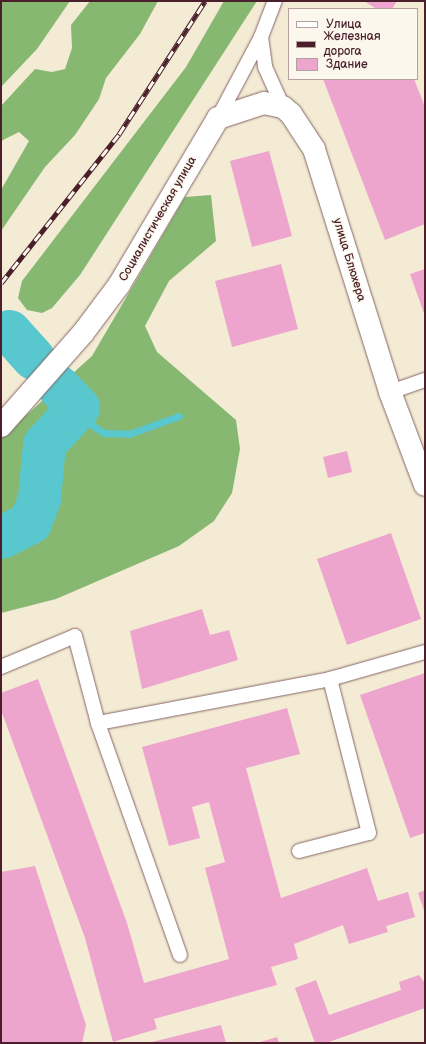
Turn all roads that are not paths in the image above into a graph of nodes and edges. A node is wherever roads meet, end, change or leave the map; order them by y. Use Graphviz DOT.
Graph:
graph roads {
  1 [pos="276,1"];
  2 [pos="261,37"];
  3 [pos="283,107"];
  4 [pos="218,118"];
  5 [pos="425,380"];
  6 [pos="390,392"];
  7 [pos="7,420"];
  8 [pos="425,486"];
  9 [pos="425,652"];
  10 [pos="1,667"];
  11 [pos="330,680"];
  12 [pos="98,723"];
  13 [pos="299,851"];
  14 [pos="180,954"];
  1 -- 2 [label="lane"];
  2 -- 3 [label="lane"];
  2 -- 4 [label="lane"];
  3 -- 4 [label="street"];
  3 -- 6 [label="street, улица Блюхера"];
  4 -- 7 [label="street, Социалистическая улица"];
  5 -- 6 [label="lane"];
  6 -- 8 [label="street, улица Блюхера"];
  9 -- 11 [label="lane"];
  10 -- 12 [label="lane"];
  11 -- 12 [label="lane"];
  11 -- 13 [label="lane"];
  12 -- 14 [label="lane"];
}
